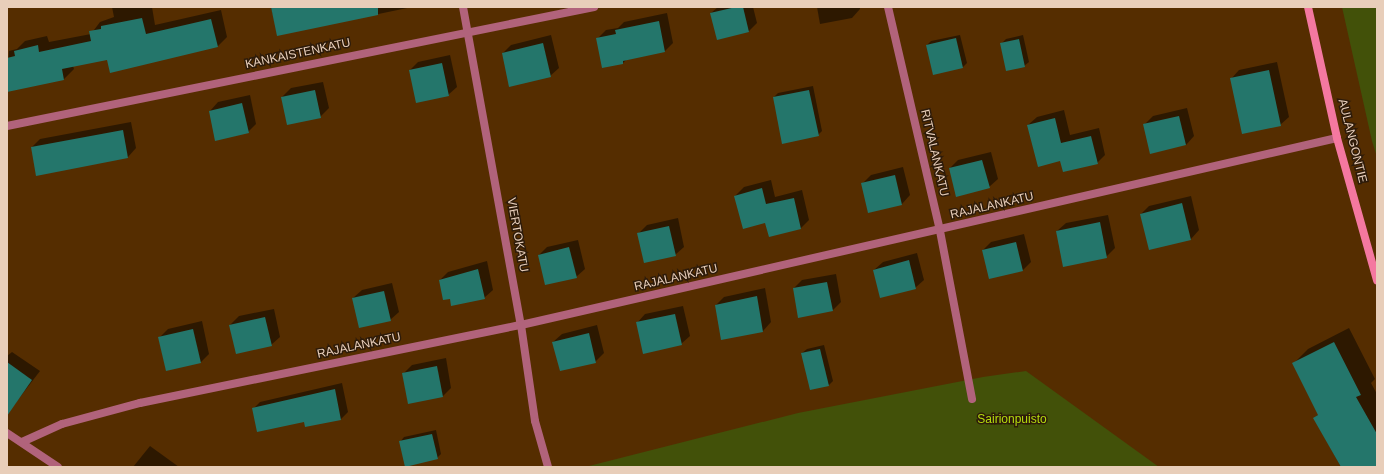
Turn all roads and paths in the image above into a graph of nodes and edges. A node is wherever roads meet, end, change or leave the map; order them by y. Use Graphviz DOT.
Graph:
graph roads {
  1 [pos="463,7"];
  2 [pos="594,7"];
  3 [pos="888,7"];
  4 [pos="1308,7"];
  5 [pos="468,31"];
  6 [pos="7,126"];
  7 [pos="1337,138"];
  8 [pos="940,231"];
  9 [pos="1377,280"];
  10 [pos="521,325"];
  11 [pos="972,399"];
  12 [pos="7,433"];
  13 [pos="22,442"];
  14 [pos="58,467"];
  15 [pos="548,467"];
  1 -- 5 [label="street, VIERTOKATU"];
  2 -- 5 [label="street, KANKAISTENKATU"];
  3 -- 8 [label="street, RITVALANKATU"];
  4 -- 7 [label="main road, AULANGONTIE"];
  5 -- 6 [label="street, KANKAISTENKATU"];
  5 -- 10 [label="street, VIERTOKATU"];
  7 -- 8 [label="street, RAJALANKATU"];
  7 -- 9 [label="main road, AULANGONTIE"];
  8 -- 10 [label="street, RAJALANKATU"];
  8 -- 11 [label="street, RITVALANKATU"];
  10 -- 13 [label="street, RAJALANKATU"];
  10 -- 15 [label="street, VIERTOKATU"];
  12 -- 13 [label="street"];
  13 -- 14 [label="street"];
}
